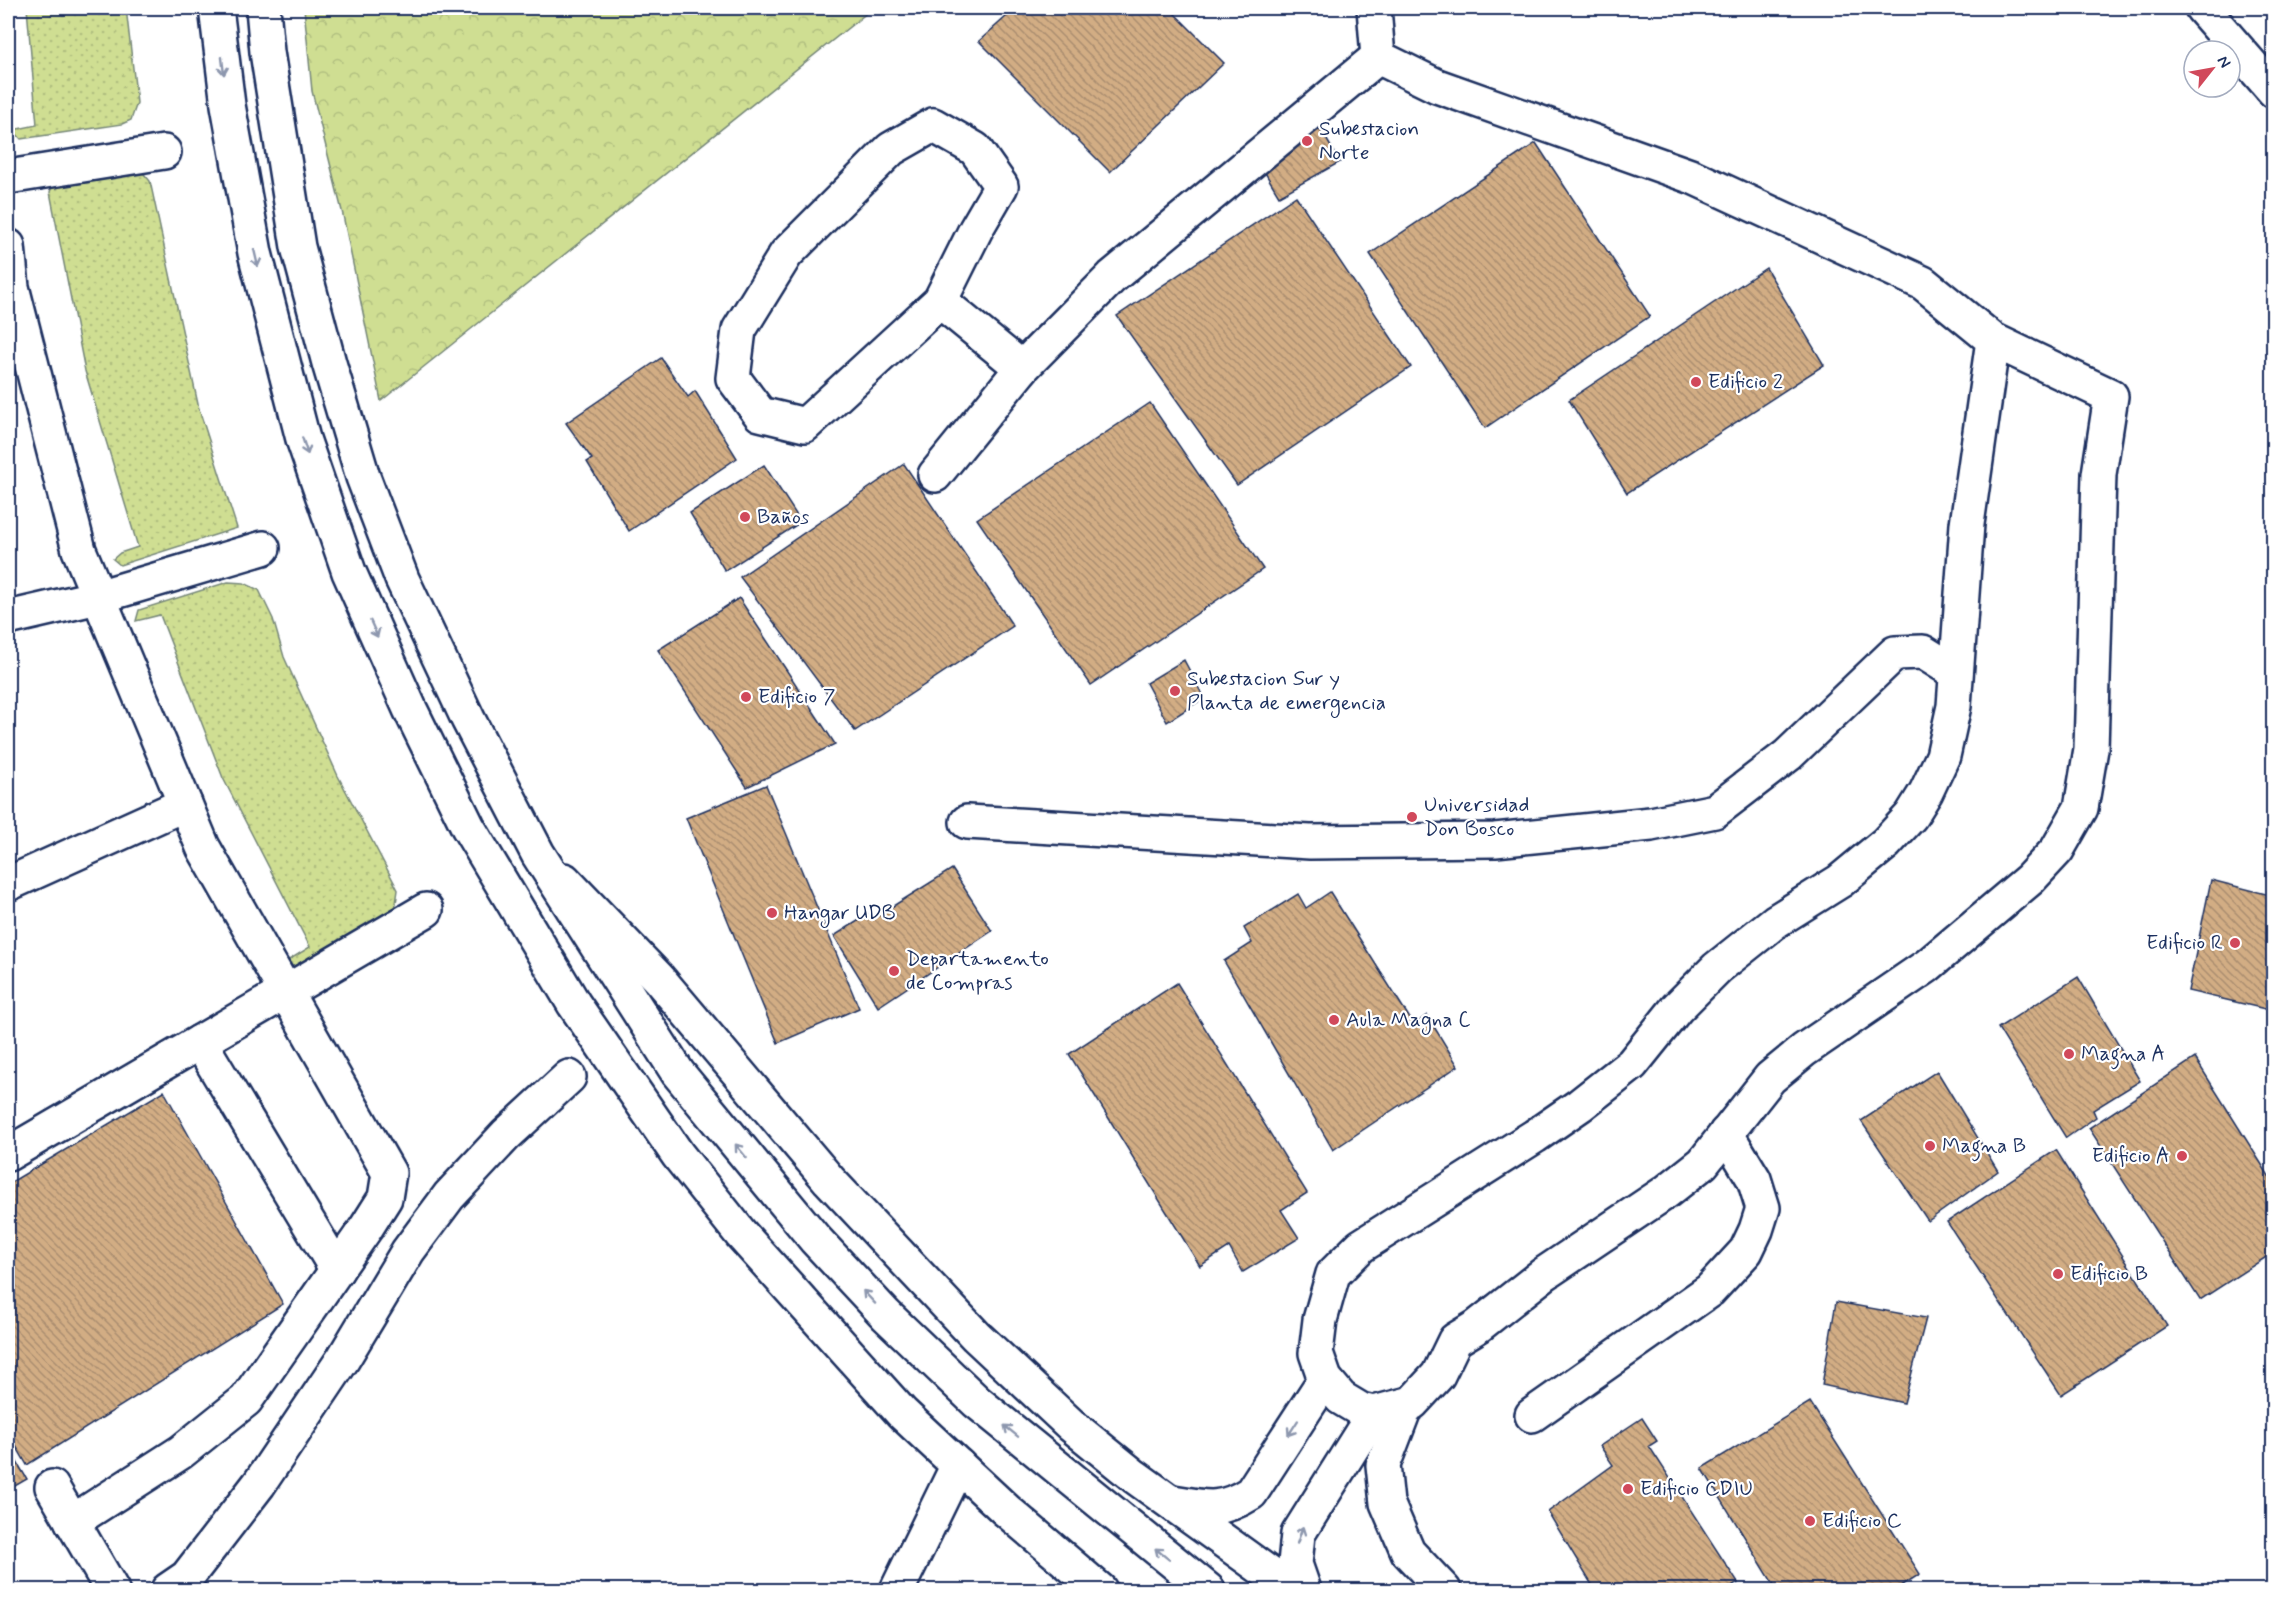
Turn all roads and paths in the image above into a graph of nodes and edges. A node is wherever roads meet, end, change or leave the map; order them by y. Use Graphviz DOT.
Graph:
graph roads {
  1 [pos="216,8"];
  2 [pos="263,8"];
  3 [pos="1374,8"];
  4 [pos="2202,8"];
  5 [pos="1378,57"];
  6 [pos="2274,91"];
  7 [pos="164,152"];
  8 [pos="8,177"];
  9 [pos="8,246"];
  10 [pos="940,301"];
  11 [pos="1993,340"];
  12 [pos="1022,368"];
  13 [pos="935,475"];
  14 [pos="263,548"];
  15 [pos="98,597"];
  16 [pos="8,618"];
  17 [pos="1955,672"];
  18 [pos="185,804"];
  19 [pos="967,822"];
  20 [pos="538,854"];
  21 [pos="8,884"];
  22 [pos="426,910"];
  23 [pos="285,993"];
  24 [pos="200,1042"];
  25 [pos="569,1077"];
  26 [pos="1726,1133"];
  27 [pos="11,1144"];
  28 [pos="337,1270"];
  29 [pos="1324,1379"];
  30 [pos="1406,1405"];
  31 [pos="1374,1413"];
  32 [pos="1532,1415"];
  33 [pos="958,1465"];
  34 [pos="52,1487"];
  35 [pos="1170,1501"];
  36 [pos="72,1522"];
  37 [pos="112,1590"];
  38 [pos="168,1590"];
  39 [pos="897,1590"];
  40 [pos="1100,1590"];
  41 [pos="1208,1590"];
  42 [pos="1292,1590"];
  43 [pos="1305,1590"];
  44 [pos="1444,1590"];
  1 -- 33 [label="main road, one-way"];
  2 -- 20 [label="main road"];
  3 -- 5 [label="main road"];
  4 -- 6 [label="main road"];
  5 -- 11 [label="main road"];
  5 -- 12 [label="main road"];
  7 -- 8 [label="main road"];
  9 -- 15 [label="main road"];
  10 -- 10 [label="main road"];
  10 -- 12 [label="main road"];
  11 -- 17 [label="main road"];
  11 -- 26 [label="main road"];
  12 -- 13 [label="main road"];
  14 -- 15 [label="main road"];
  15 -- 16 [label="main road"];
  15 -- 18 [label="main road"];
  17 -- 19 [label="main road"];
  17 -- 29 [label="main road"];
  18 -- 21 [label="main road"];
  18 -- 23 [label="main road"];
  20 -- 35 [label="main road"];
  41 -- 20 [label="main road, one-way"];
  22 -- 23 [label="main road"];
  23 -- 24 [label="main road"];
  23 -- 28 [label="main road"];
  24 -- 27 [label="main road"];
  24 -- 28 [label="main road"];
  25 -- 38 [label="main road"];
  26 -- 30 [label="main road"];
  26 -- 32 [label="main road"];
  28 -- 36 [label="main road"];
  29 -- 31 [label="main road"];
  29 -- 35 [label="main road, one-way"];
  30 -- 31 [label="main road"];
  30 -- 44 [label="main road"];
  43 -- 31 [label="main road, one-way"];
  33 -- 39 [label="main road"];
  33 -- 40 [label="main road"];
  34 -- 36 [label="main road"];
  35 -- 42 [label="main road"];
  36 -- 37 [label="main road"];
}
